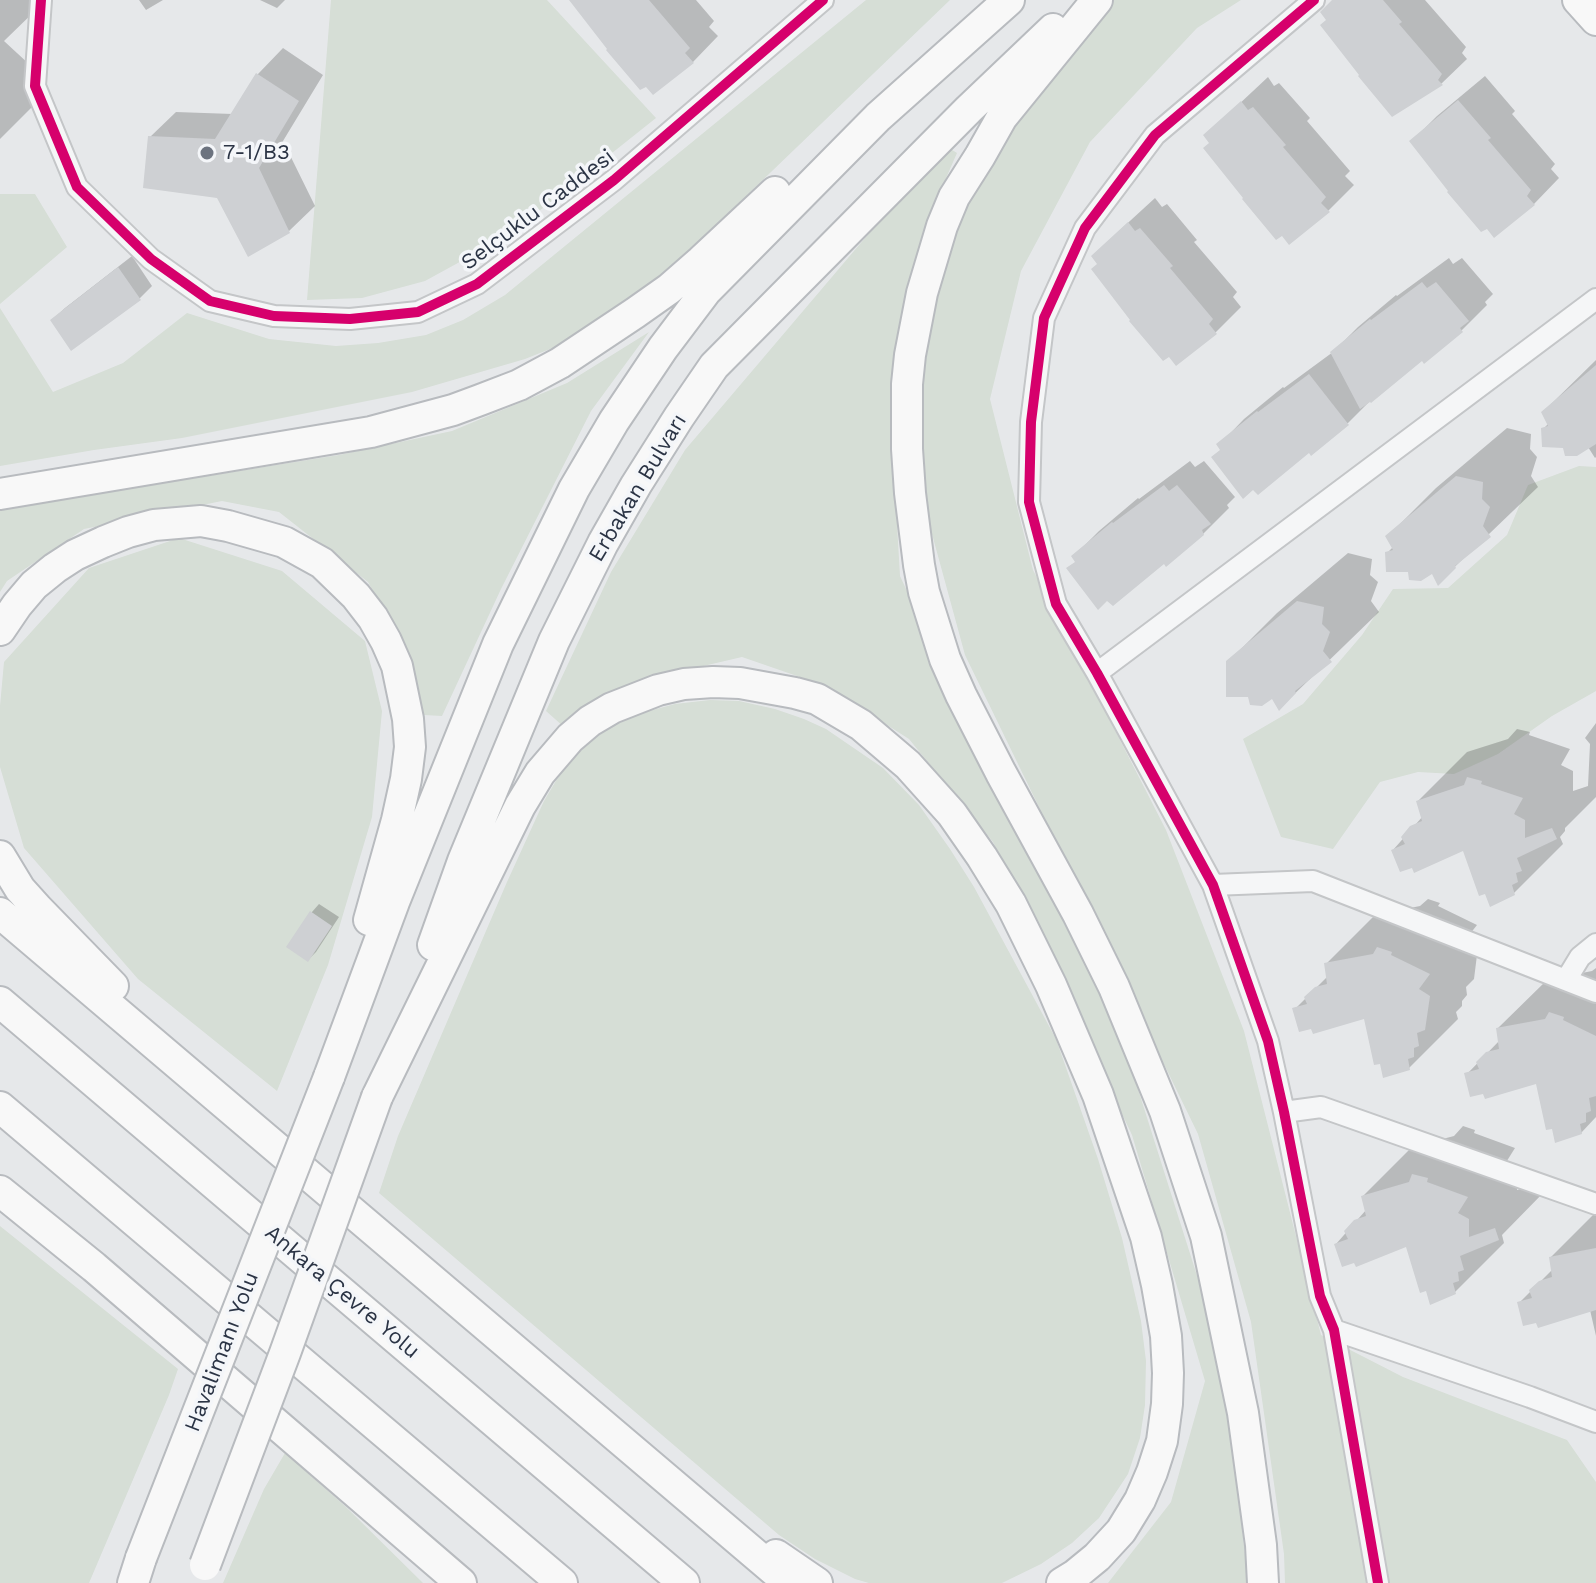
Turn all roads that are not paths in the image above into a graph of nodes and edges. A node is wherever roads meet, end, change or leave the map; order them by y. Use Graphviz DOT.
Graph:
graph roads {
  1 [pos="41,0"];
  2 [pos="823,0"];
  3 [pos="987,0"];
  4 [pos="1009,0"];
  5 [pos="1083,0"];
  6 [pos="1097,0"];
  7 [pos="1314,0"];
  8 [pos="1578,0"];
  9 [pos="1596,20"];
  10 [pos="878,117"];
  11 [pos="1596,299"];
  12 [pos="0,494"];
  13 [pos="0,630"];
  14 [pos="1097,673"];
  15 [pos="0,856"];
  16 [pos="1213,885"];
  17 [pos="0,913"];
  18 [pos="1596,944"];
  19 [pos="1566,980"];
  20 [pos="1596,992"];
  21 [pos="0,1002"];
  22 [pos="329,1077"];
  23 [pos="377,1097"];
  24 [pos="0,1107"];
  25 [pos="1284,1112"];
  26 [pos="0,1193"];
  27 [pos="1596,1204"];
  28 [pos="413,1265"];
  29 [pos="1334,1330"];
  30 [pos="1596,1422"];
  31 [pos="618,1438"];
  32 [pos="293,1439"];
  33 [pos="135,1574"];
  34 [pos="201,1574"];
  35 [pos="439,1583"];
  36 [pos="461,1583"];
  37 [pos="562,1583"];
  38 [pos="684,1583"];
  39 [pos="789,1583"];
  40 [pos="817,1583"];
  41 [pos="1062,1583"];
  42 [pos="1263,1583"];
  43 [pos="1378,1583"];
  1 -- 2 [label="street, Selçuklu Caddesi"];
  3 -- 10 [label="highway"];
  4 -- 10 [label="highway"];
  5 -- 23 [label="highway, Erbakan Bulvarı"];
  6 -- 42 [label="highway"];
  7 -- 14 [label="street"];
  8 -- 9 [label="highway"];
  10 -- 12 [label="highway"];
  10 -- 22 [label="highway"];
  11 -- 14 [label="street"];
  13 -- 22 [label="highway"];
  14 -- 16 [label="street"];
  15 -- 28 [label="highway"];
  16 -- 19 [label="street"];
  16 -- 25 [label="street"];
  17 -- 28 [label="highway"];
  18 -- 19 [label="street"];
  19 -- 20 [label="street"];
  21 -- 38 [label="highway, Ankara Çevre Yolu"];
  22 -- 33 [label="highway, Havalimanı Yolu, bridge"];
  23 -- 34 [label="highway, bridge"];
  23 -- 41 [label="highway"];
  24 -- 37 [label="highway"];
  25 -- 27 [label="street"];
  25 -- 29 [label="street"];
  26 -- 32 [label="highway"];
  28 -- 31 [label="highway"];
  29 -- 30 [label="street"];
  29 -- 43 [label="street"];
  31 -- 39 [label="highway"];
  31 -- 40 [label="highway"];
  32 -- 35 [label="highway"];
  32 -- 36 [label="highway"];
}
